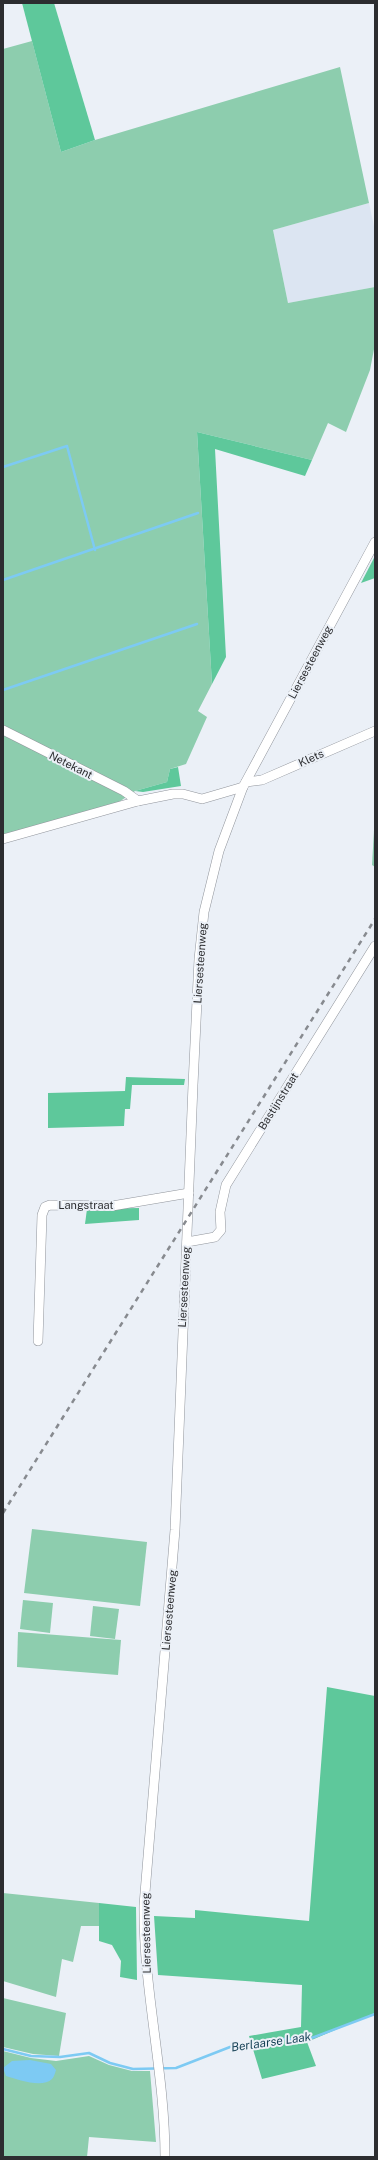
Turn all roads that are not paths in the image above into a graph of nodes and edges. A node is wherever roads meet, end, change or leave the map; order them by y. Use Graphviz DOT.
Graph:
graph roads {
  1 [pos="375,542"];
  2 [pos="3,730"];
  3 [pos="375,731"];
  4 [pos="245,785"];
  5 [pos="138,800"];
  6 [pos="3,839"];
  7 [pos="375,946"];
  8 [pos="189,1193"];
  9 [pos="187,1242"];
  10 [pos="38,1341"];
  11 [pos="165,2157"];
  1 -- 4 [label="street, Liersesteenweg"];
  2 -- 5 [label="street, Netekant"];
  3 -- 4 [label="street, Klets"];
  4 -- 5 [label="street"];
  4 -- 8 [label="street, Liersesteenweg"];
  5 -- 6 [label="street"];
  7 -- 9 [label="street, Bastijnstraat"];
  8 -- 9 [label="street, Liersesteenweg"];
  8 -- 10 [label="street, Langstraat"];
  9 -- 11 [label="street, Liersesteenweg"];
}
